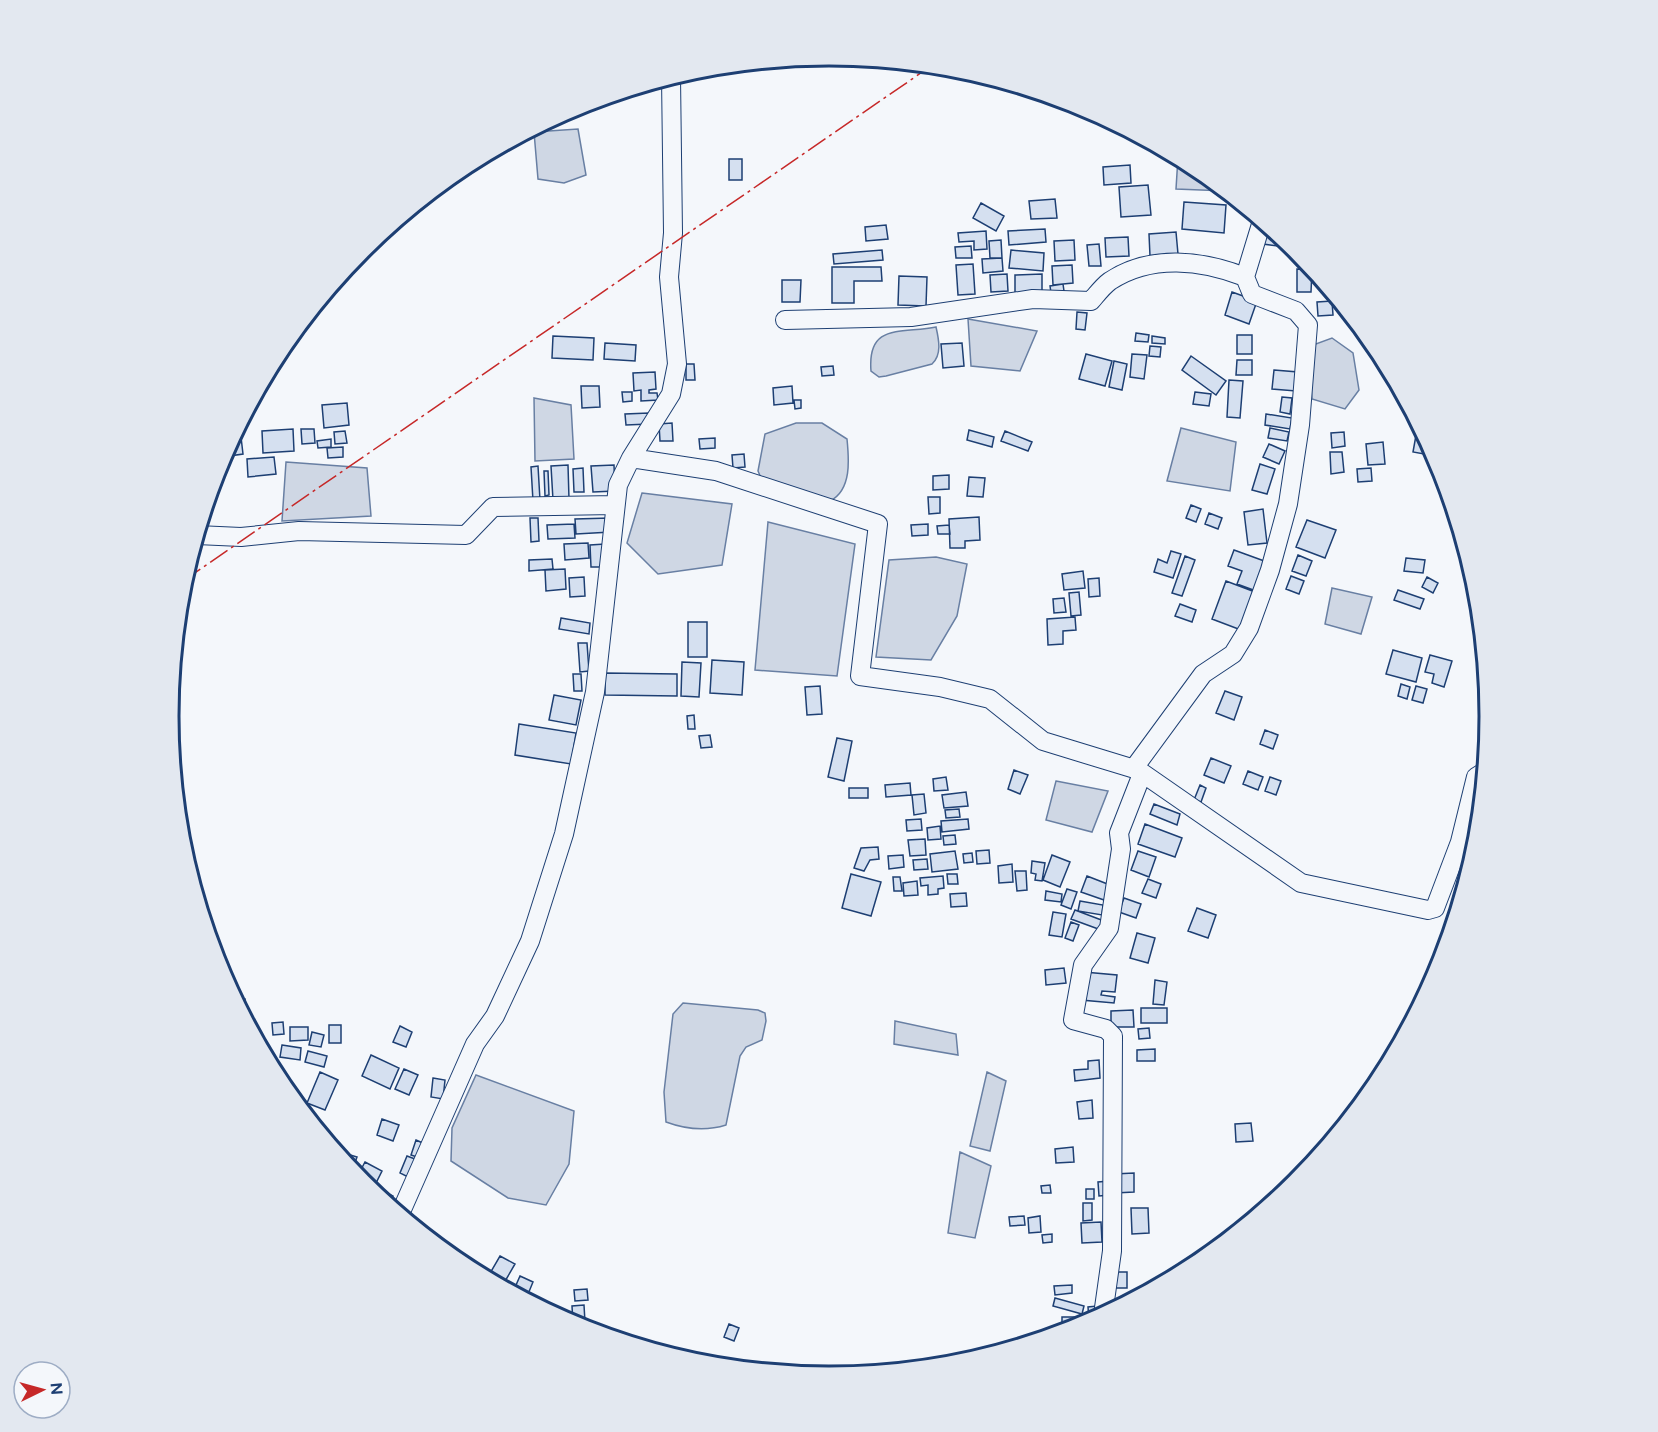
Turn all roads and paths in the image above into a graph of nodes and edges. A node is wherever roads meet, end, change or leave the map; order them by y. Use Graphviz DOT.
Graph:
graph roads {
  1 [pos="671,86"];
  2 [pos="1260,229"];
  3 [pos="1245,277"];
  4 [pos="785,320"];
  5 [pos="631,458"];
  6 [pos="615,505"];
  7 [pos="205,535"];
  8 [pos="1138,771"];
  9 [pos="1476,778"];
  10 [pos="402,1207"];
  11 [pos="1105,1304"];
  1 -- 5 [label="street"];
  2 -- 3 [label="street"];
  3 -- 4 [label="street"];
  3 -- 8 [label="street"];
  5 -- 6 [label="street"];
  5 -- 8 [label="street"];
  6 -- 7 [label="street"];
  6 -- 10 [label="street"];
  8 -- 9 [label="street"];
  8 -- 11 [label="street"];
}
